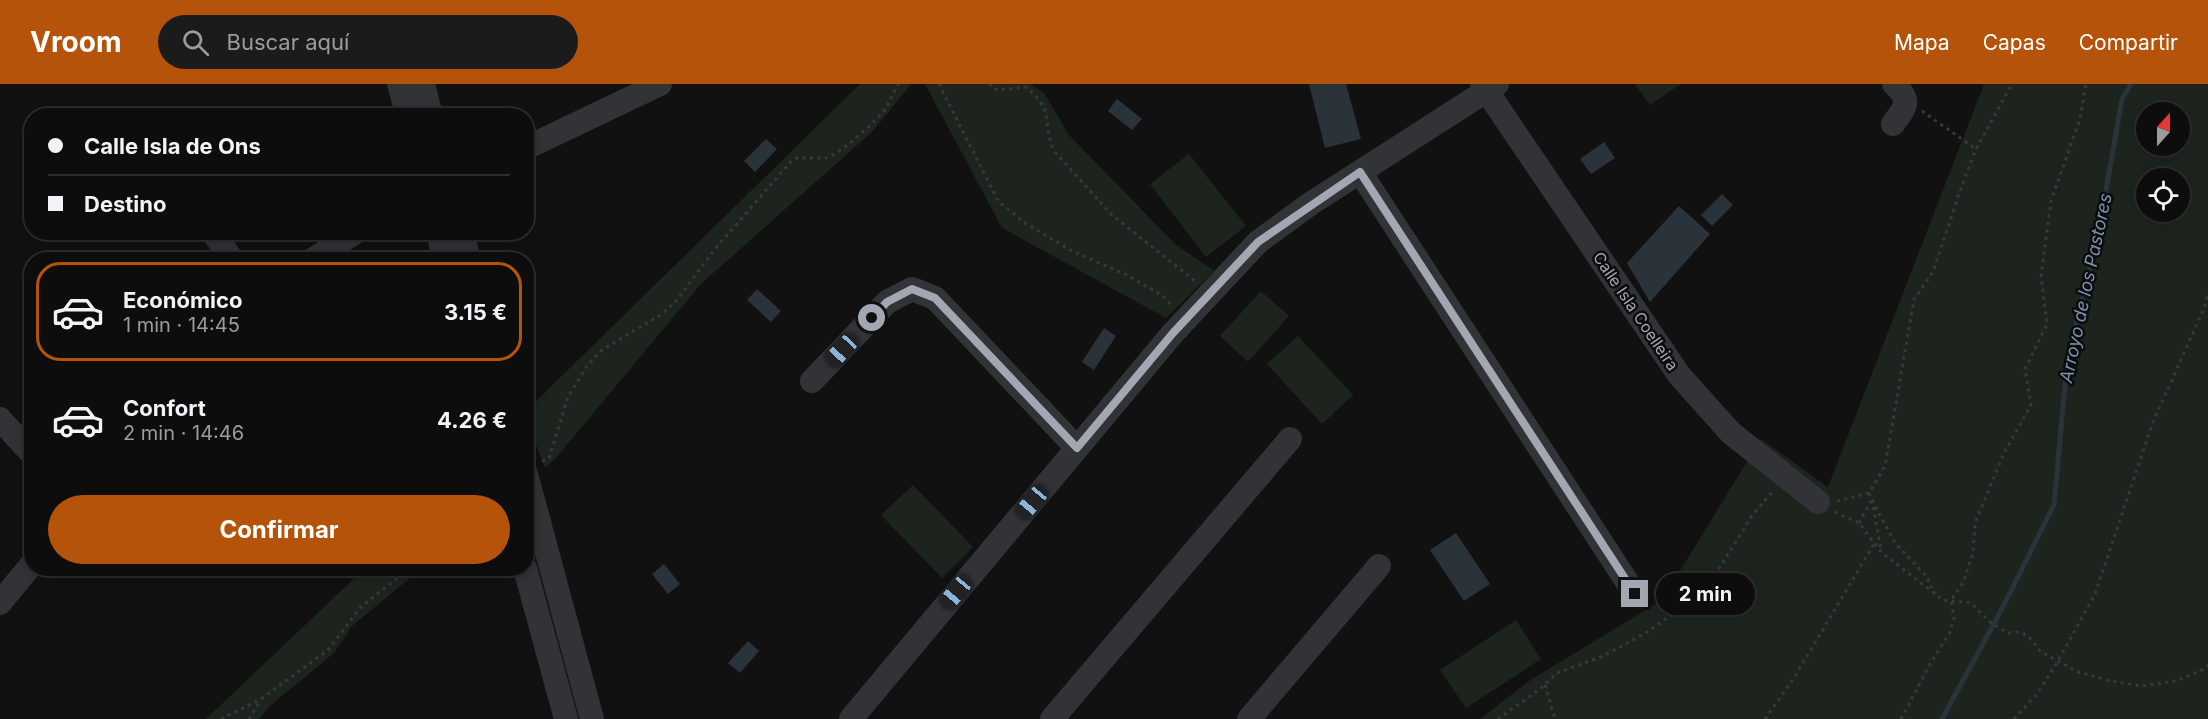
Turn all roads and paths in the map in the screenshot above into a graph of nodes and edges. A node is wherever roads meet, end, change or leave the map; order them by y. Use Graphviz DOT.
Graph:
graph roads {
  1 [pos="399,84"];
  2 [pos="423,84"];
  3 [pos="660,84"];
  4 [pos="899,84"];
  5 [pos="939,84"];
  6 [pos="989,84"];
  7 [pos="2012,84"];
  8 [pos="2086,84"];
  9 [pos="1488,86"];
  10 [pos="1900,92"];
  11 [pos="406,108"];
  12 [pos="429,108"];
  13 [pos="1893,124"];
  14 [pos="534,144"];
  15 [pos="1976,149"];
  16 [pos="1360,172"];
  17 [pos="343,240"];
  18 [pos="325,252"];
  19 [pos="2208,291"];
  20 [pos="1210,293"];
  21 [pos="1186,319"];
  22 [pos="812,381"];
  23 [pos="0,419"];
  24 [pos="1290,439"];
  25 [pos="24,445"];
  26 [pos="1077,448"];
  27 [pos="534,467"];
  28 [pos="1783,474"];
  29 [pos="534,485"];
  30 [pos="1869,493"];
  31 [pos="1872,500"];
  32 [pos="1818,502"];
  33 [pos="1859,523"];
  34 [pos="1874,544"];
  35 [pos="1882,553"];
  36 [pos="1379,566"];
  37 [pos="24,574"];
  38 [pos="400,576"];
  39 [pos="527,576"];
  40 [pos="1635,594"];
  41 [pos="1943,600"];
  42 [pos="1951,600"];
  43 [pos="0,603"];
  44 [pos="2058,661"];
  45 [pos="2208,665"];
  46 [pos="1545,685"];
  47 [pos="261,699"];
  48 [pos="221,719"];
  49 [pos="249,719"];
  50 [pos="566,719"];
  51 [pos="592,719"];
  52 [pos="851,719"];
  53 [pos="1052,719"];
  54 [pos="1249,719"];
  55 [pos="1498,719"];
  56 [pos="1555,719"];
  57 [pos="1765,719"];
  58 [pos="1901,719"];
  59 [pos="2014,719"];
  1 -- 11 [label="street"];
  2 -- 12 [label="street"];
  3 -- 14 [label="street"];
  4 -- 27 [label="path"];
  5 -- 21 [label="path"];
  6 -- 20 [label="path"];
  7 -- 15 [label="path"];
  8 -- 42 [label="path"];
  9 -- 16 [label="street"];
  9 -- 28 [label="street, Calle Isla Coelleira"];
  10 -- 13 [label="street"];
  10 -- 15 [label="path"];
  15 -- 30 [label="path"];
  16 -- 20 [label="street"];
  16 -- 40 [label="street"];
  17 -- 18 [label="street"];
  19 -- 44 [label="path"];
  20 -- 21 [label="street"];
  21 -- 26 [label="street"];
  22 -- 26 [label="street"];
  23 -- 25 [label="street"];
  24 -- 53 [label="street"];
  26 -- 52 [label="street"];
  28 -- 32 [label="street, Calle Isla Coelleira"];
  28 -- 46 [label="path"];
  29 -- 51 [label="street"];
  30 -- 31 [label="path"];
  30 -- 32 [label="path"];
  31 -- 33 [label="path"];
  31 -- 35 [label="path"];
  31 -- 41 [label="path"];
  32 -- 33 [label="path"];
  33 -- 34 [label="path"];
  34 -- 35 [label="path"];
  34 -- 57 [label="path"];
  35 -- 41 [label="path"];
  36 -- 54 [label="street"];
  37 -- 43 [label="street"];
  38 -- 47 [label="path"];
  39 -- 50 [label="street"];
  41 -- 42 [label="path"];
  42 -- 44 [label="path"];
  42 -- 58 [label="path"];
  44 -- 45 [label="path"];
  44 -- 59 [label="path"];
  46 -- 55 [label="path"];
  46 -- 56 [label="path"];
  47 -- 48 [label="path"];
  47 -- 49 [label="path"];
}
